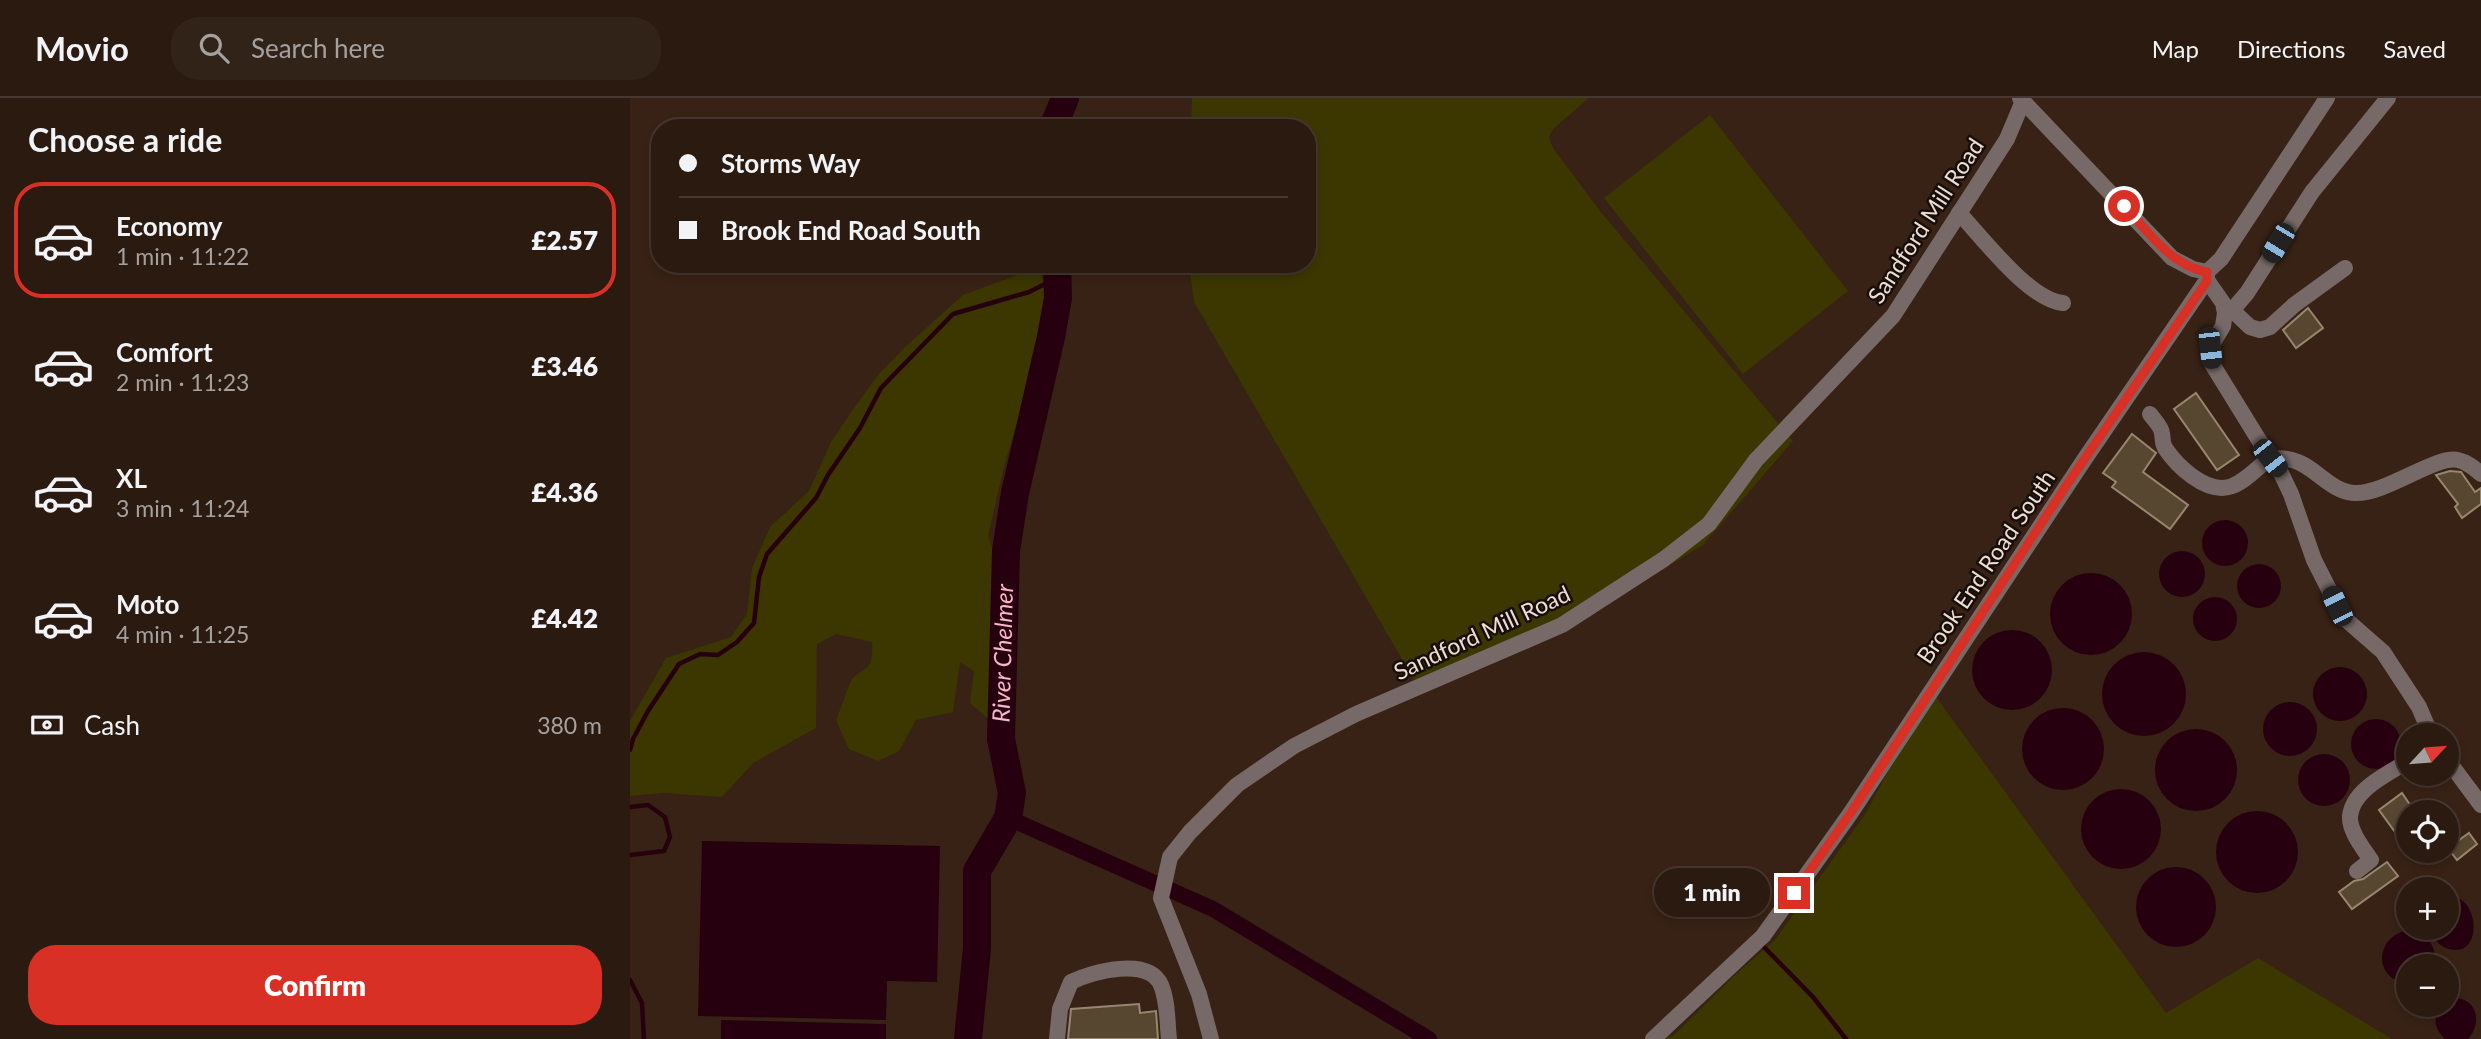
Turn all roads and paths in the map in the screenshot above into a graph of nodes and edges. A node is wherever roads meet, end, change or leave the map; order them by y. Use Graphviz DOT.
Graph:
graph roads {
  1 [pos="2327,98"];
  2 [pos="2388,98"];
  3 [pos="2021,99"];
  4 [pos="1959,213"];
  5 [pos="2345,268"];
  6 [pos="2207,276"];
  7 [pos="2063,303"];
  8 [pos="2228,311"];
  9 [pos="2150,414"];
  10 [pos="2270,458"];
  11 [pos="2481,474"];
  12 [pos="2426,723"];
  13 [pos="2396,769"];
  14 [pos="2459,775"];
  15 [pos="2480,802"];
  16 [pos="2357,871"];
  17 [pos="1057,1039"];
  18 [pos="1169,1039"];
  19 [pos="1211,1039"];
  20 [pos="1653,1039"];
  1 -- 6 [label="street, Brook End Road South"];
  2 -- 8 [label="street"];
  3 -- 4 [label="street, Sandford Mill Road"];
  3 -- 6 [label="street"];
  4 -- 7 [label="street"];
  4 -- 19 [label="street, Sandford Mill Road"];
  5 -- 8 [label="street"];
  6 -- 8 [label="street"];
  6 -- 20 [label="street, Brook End Road South"];
  8 -- 10 [label="street"];
  9 -- 10 [label="street"];
  10 -- 11 [label="street"];
  10 -- 12 [label="street"];
  13 -- 16 [label="street"];
  14 -- 15 [label="street"];
  17 -- 18 [label="street"];
}
